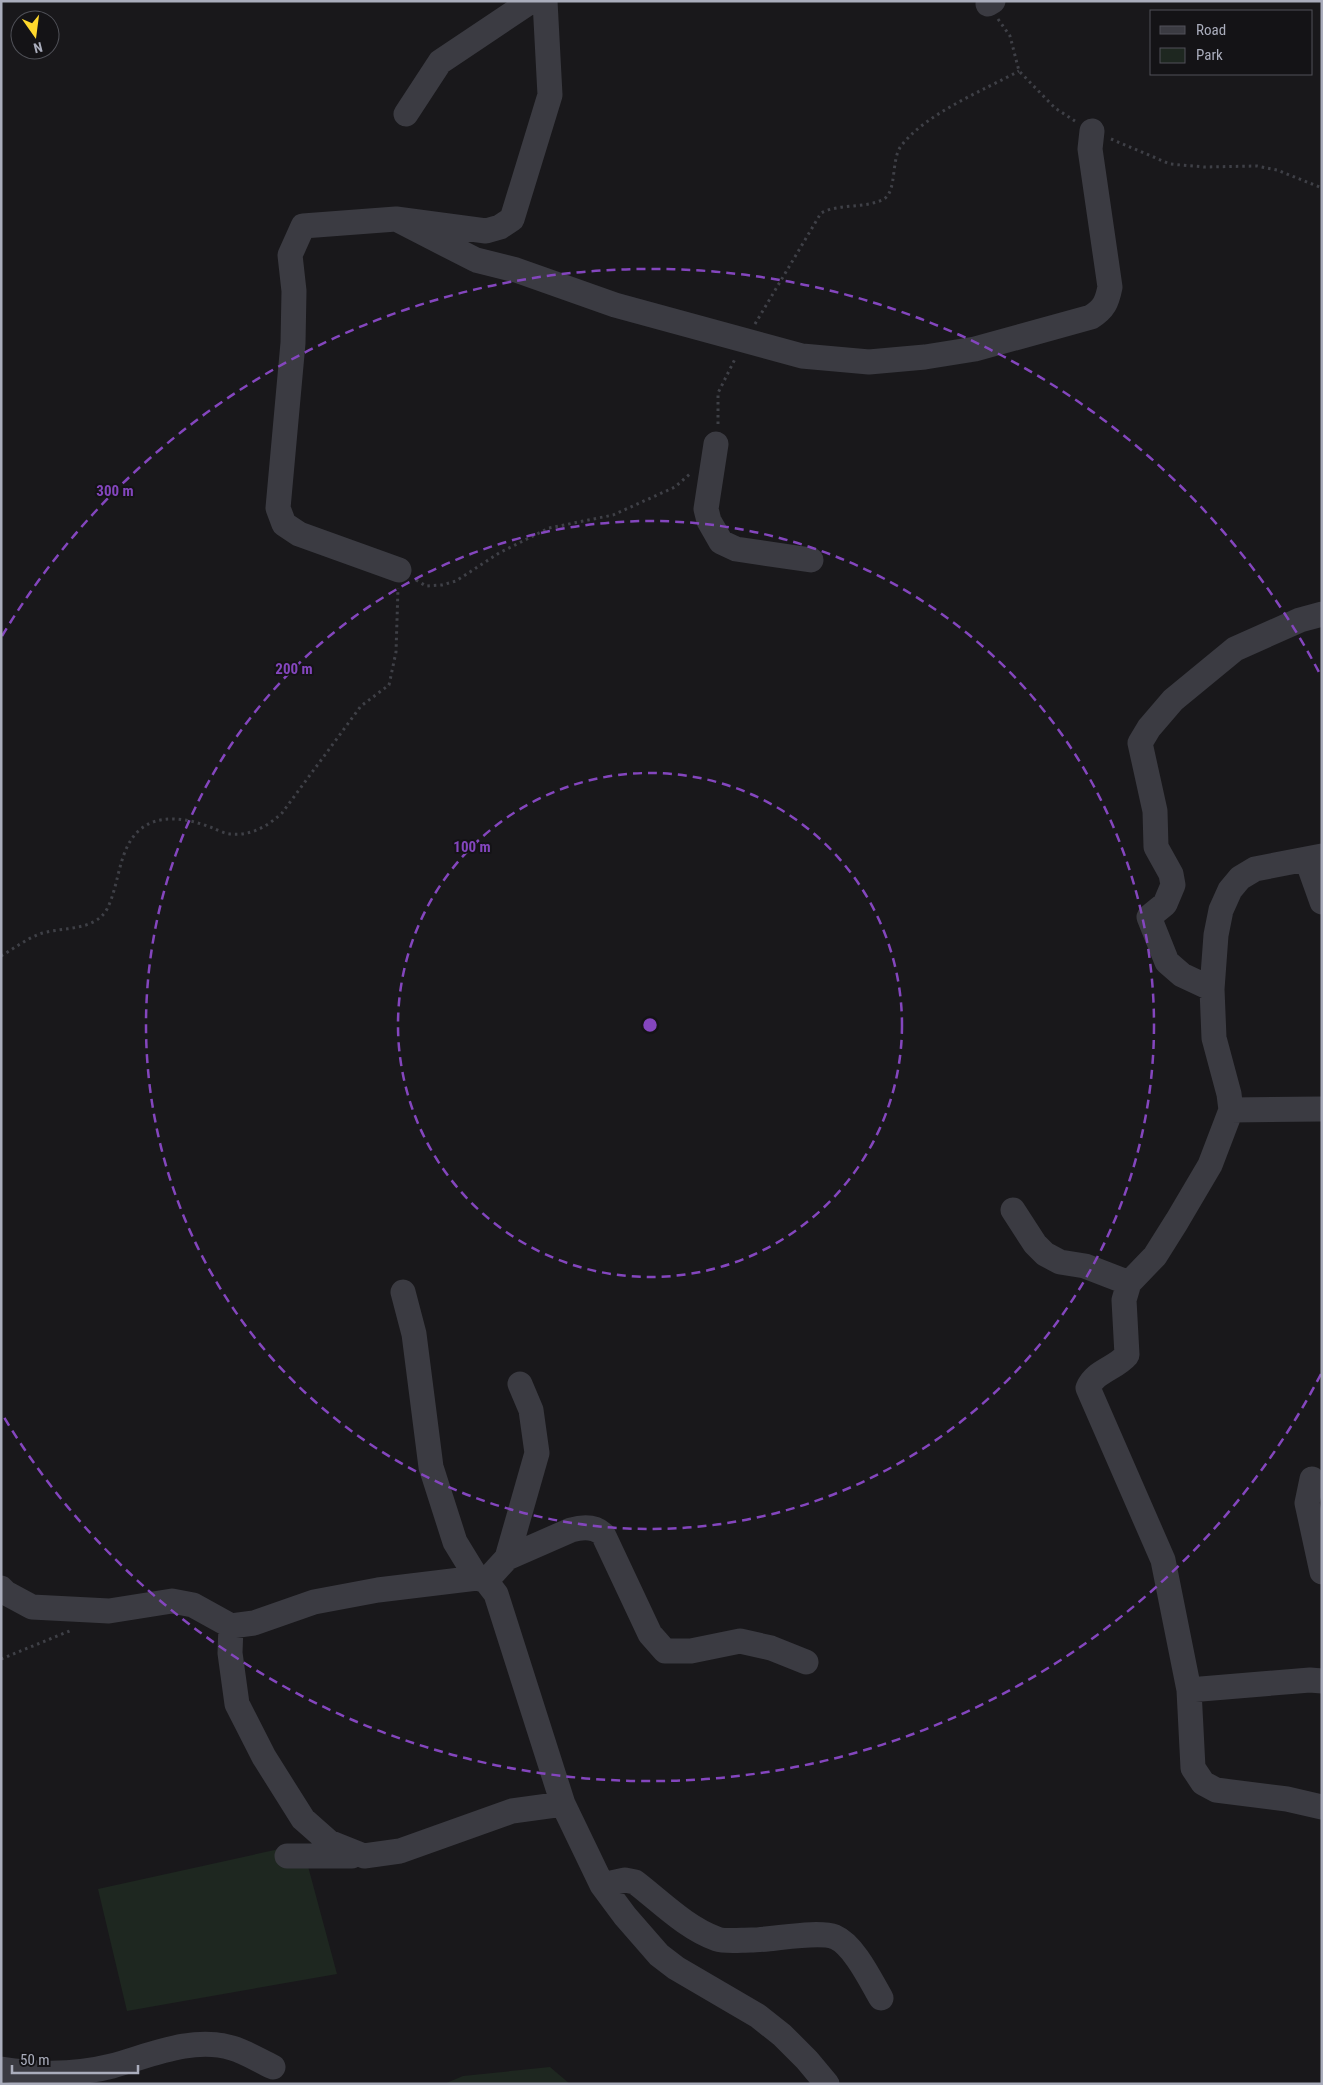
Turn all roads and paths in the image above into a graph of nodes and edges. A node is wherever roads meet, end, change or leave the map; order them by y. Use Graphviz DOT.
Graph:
graph roads {
  1 [pos="531,1"];
  2 [pos="545,1"];
  3 [pos="990,2"];
  4 [pos="406,114"];
  5 [pos="1092,131"];
  6 [pos="1322,188"];
  7 [pos="396,219"];
  8 [pos="716,444"];
  9 [pos="811,560"];
  10 [pos="399,570"];
  11 [pos="1322,614"];
  12 [pos="1314,858"];
  13 [pos="1322,902"];
  14 [pos="1,956"];
  15 [pos="1212,989"];
  16 [pos="1232,1110"];
  17 [pos="1322,1110"];
  18 [pos="1013,1210"];
  19 [pos="1130,1282"];
  20 [pos="404,1292"];
  21 [pos="520,1384"];
  22 [pos="1312,1480"];
  23 [pos="507,1558"];
  24 [pos="1322,1571"];
  25 [pos="481,1580"];
  26 [pos="1,1588"];
  27 [pos="231,1626"];
  28 [pos="77,1628"];
  29 [pos="1,1659"];
  30 [pos="806,1662"];
  31 [pos="1322,1681"];
  32 [pos="1190,1690"];
  33 [pos="563,1804"];
  34 [pos="1322,1807"];
  35 [pos="287,1856"];
  36 [pos="364,1856"];
  37 [pos="602,1885"];
  38 [pos="881,1998"];
  39 [pos="1,2068"];
  40 [pos="273,2068"];
  41 [pos="826,2084"];
  1 -- 4 [label="street"];
  2 -- 7 [label="street"];
  3 -- 5 [label="path"];
  5 -- 6 [label="path"];
  5 -- 7 [label="street"];
  7 -- 10 [label="street"];
  8 -- 9 [label="street"];
  10 -- 14 [label="path"];
  11 -- 15 [label="street"];
  12 -- 13 [label="street"];
  12 -- 15 [label="street"];
  15 -- 16 [label="street"];
  16 -- 17 [label="street"];
  16 -- 19 [label="street"];
  18 -- 19 [label="street"];
  19 -- 32 [label="street"];
  20 -- 25 [label="street"];
  21 -- 23 [label="street"];
  22 -- 24 [label="street"];
  23 -- 25 [label="street"];
  23 -- 30 [label="street"];
  25 -- 27 [label="street"];
  25 -- 33 [label="street"];
  26 -- 27 [label="street"];
  27 -- 36 [label="street"];
  28 -- 29 [label="path"];
  31 -- 32 [label="street"];
  32 -- 34 [label="street"];
  33 -- 36 [label="street"];
  33 -- 37 [label="street"];
  35 -- 36 [label="street"];
  37 -- 38 [label="street"];
  37 -- 41 [label="street"];
  39 -- 40 [label="street"];
}
